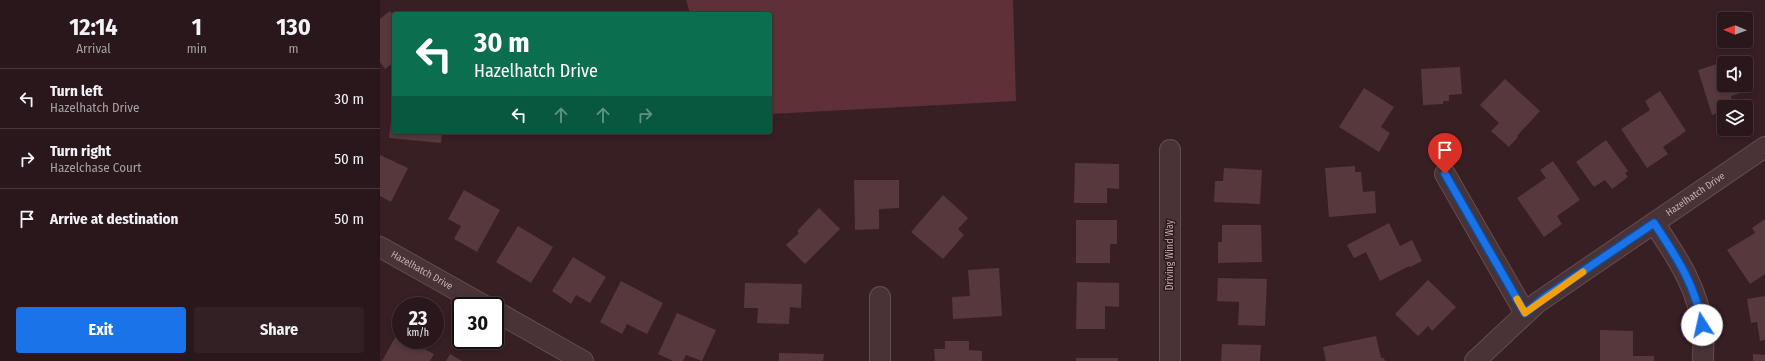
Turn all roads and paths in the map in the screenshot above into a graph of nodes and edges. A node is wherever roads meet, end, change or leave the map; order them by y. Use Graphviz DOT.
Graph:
graph roads {
  1 [pos="1765,147"];
  2 [pos="1170,150"];
  3 [pos="1445,174"];
  4 [pos="1654,223"];
  5 [pos="380,247"];
  6 [pos="469,297"];
  7 [pos="880,297"];
  8 [pos="1525,313"];
  9 [pos="504,316"];
  10 [pos="583,361"];
  11 [pos="880,361"];
  12 [pos="1170,361"];
  13 [pos="1475,361"];
  14 [pos="1703,361"];
  1 -- 4 [label="street, Hazelhatch Drive"];
  2 -- 12 [label="street, Driving Wind Way"];
  3 -- 8 [label="street"];
  4 -- 8 [label="street, Hazelhatch Drive"];
  4 -- 14 [label="street"];
  5 -- 6 [label="street, Hazelhatch Drive"];
  7 -- 11 [label="street"];
  8 -- 13 [label="street, Hazelhatch Drive"];
  9 -- 10 [label="street"];
}
